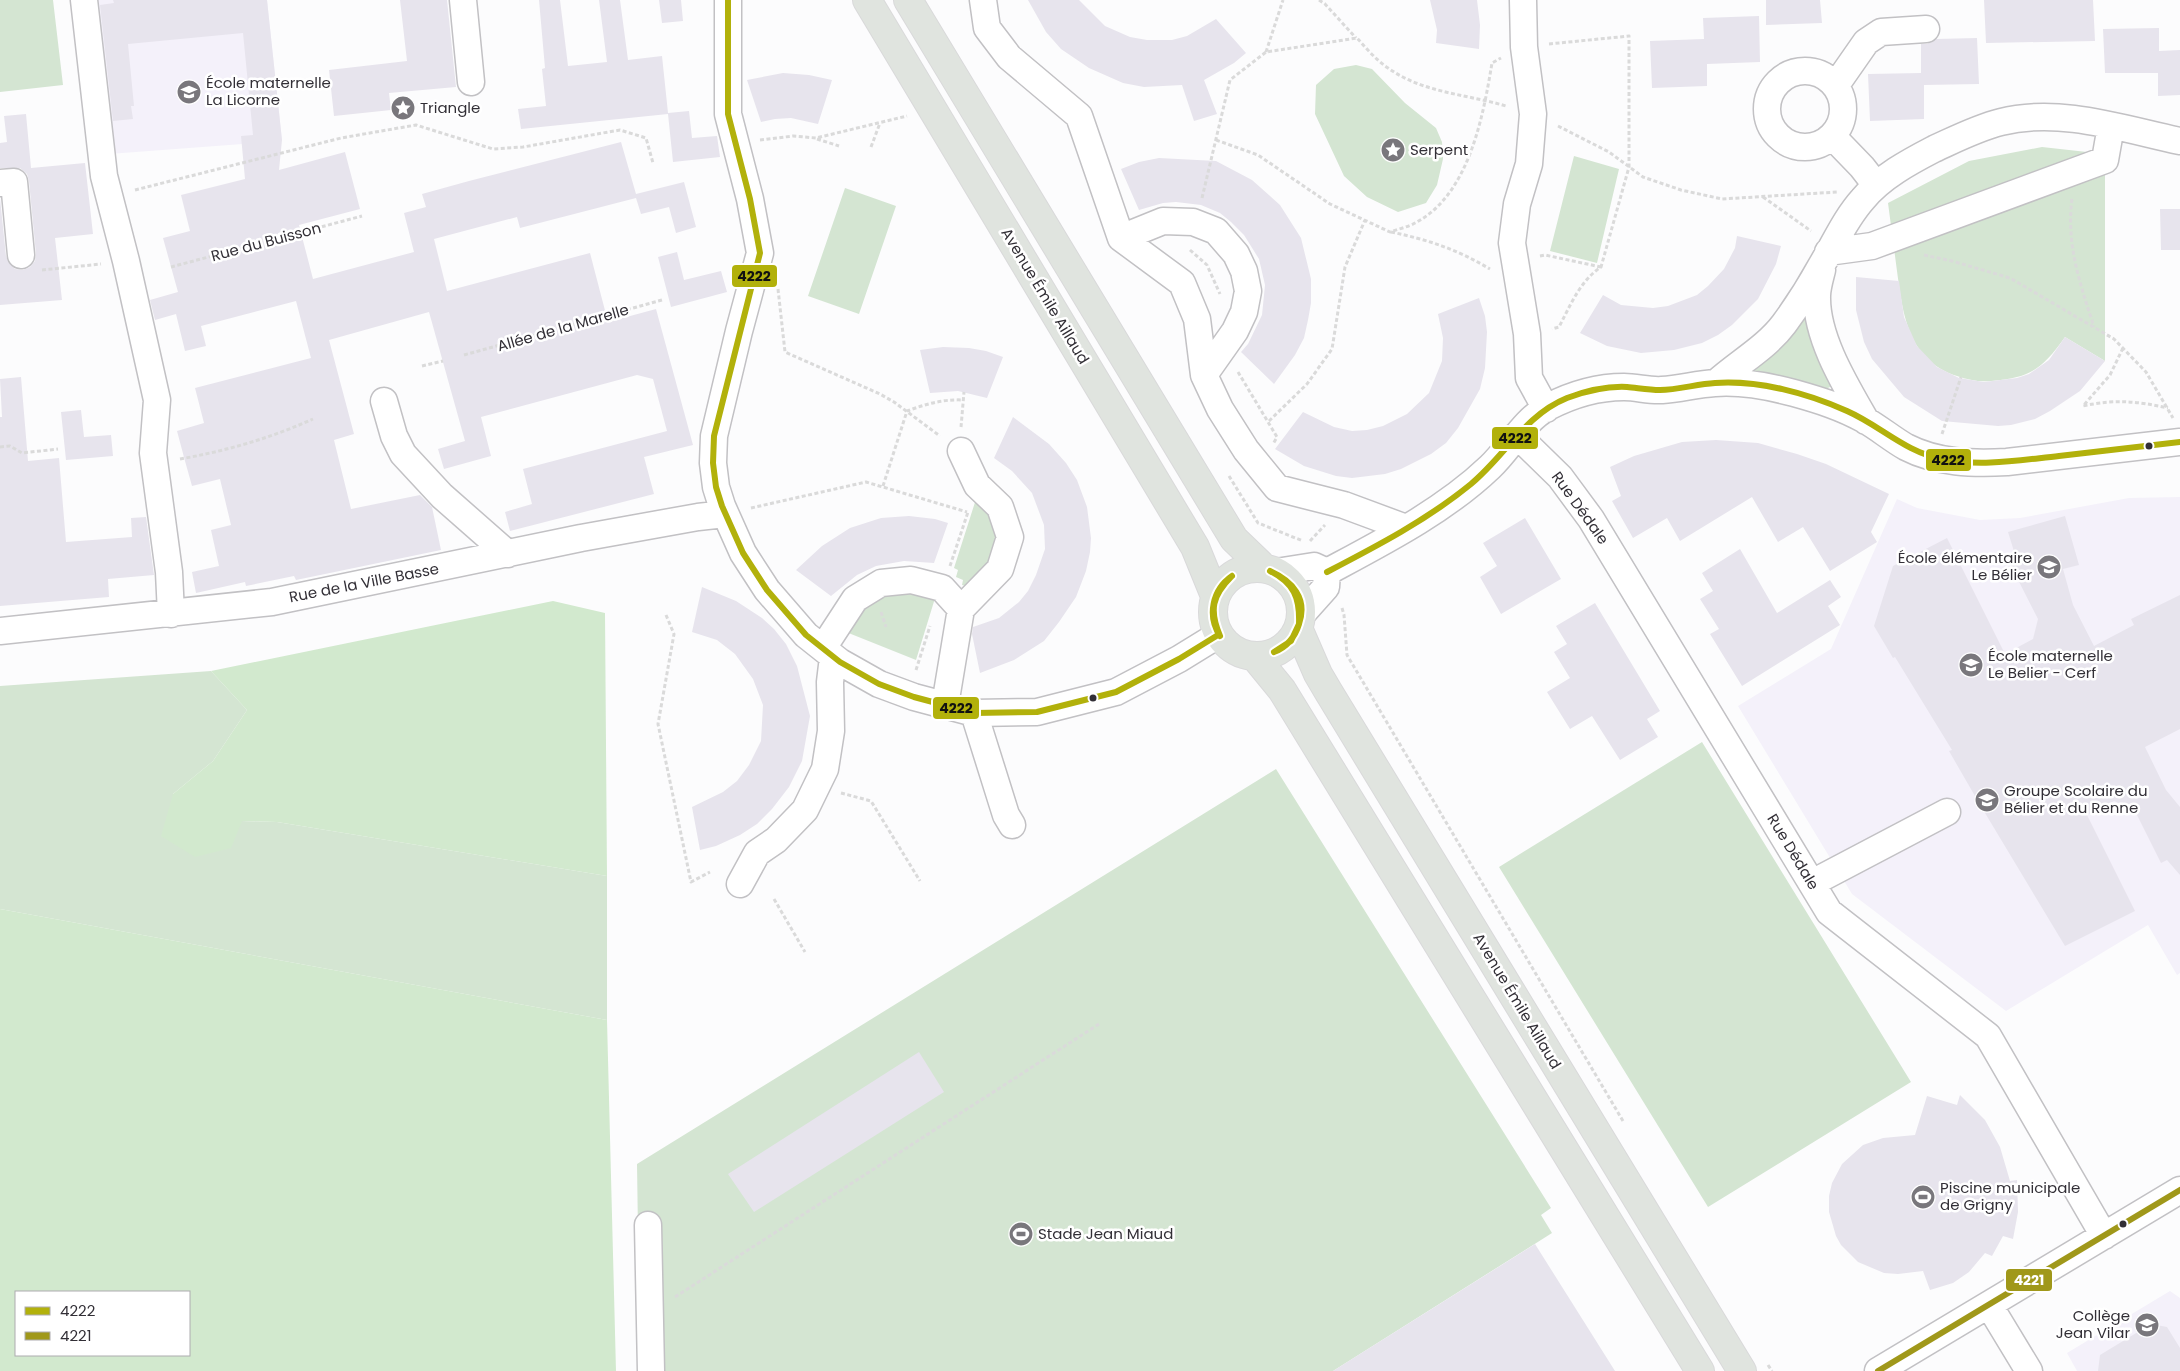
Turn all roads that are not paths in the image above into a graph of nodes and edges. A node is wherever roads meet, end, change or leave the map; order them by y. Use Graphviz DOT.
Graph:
graph roads {
  1 [pos="84,0"];
  2 [pos="463,0"];
  3 [pos="728,0"];
  4 [pos="867,0"];
  5 [pos="908,0"];
  6 [pos="983,0"];
  7 [pos="1523,0"];
  8 [pos="1926,29"];
  9 [pos="471,82"];
  10 [pos="1836,85"];
  11 [pos="2112,126"];
  12 [pos="1834,137"];
  13 [pos="2180,142"];
  14 [pos="0,183"];
  15 [pos="1870,191"];
  16 [pos="1121,238"];
  17 [pos="21,255"];
  18 [pos="1825,258"];
  19 [pos="1204,375"];
  20 [pos="1716,383"];
  21 [pos="384,401"];
  22 [pos="1546,409"];
  23 [pos="1866,421"];
  24 [pos="2178,432"];
  25 [pos="1516,436"];
  26 [pos="961,451"];
  27 [pos="725,514"];
  28 [pos="1406,528"];
  29 [pos="508,554"];
  30 [pos="1270,570"];
  31 [pos="1327,572"];
  32 [pos="1215,596"];
  33 [pos="961,609"];
  34 [pos="171,614"];
  35 [pos="1300,622"];
  36 [pos="0,631"];
  37 [pos="1218,635"];
  38 [pos="828,652"];
  39 [pos="1255,657"];
  40 [pos="945,705"];
  41 [pos="974,713"];
  42 [pos="1947,812"];
  43 [pos="1012,825"];
  44 [pos="1812,883"];
  45 [pos="740,884"];
  46 [pos="2180,1190"];
  47 [pos="648,1225"];
  48 [pos="2104,1236"];
  49 [pos="1989,1305"];
  50 [pos="651,1371"];
  51 [pos="1700,1371"];
  52 [pos="1742,1371"];
  53 [pos="1878,1371"];
  54 [pos="2030,1371"];
  1 -- 34 [label="street"];
  2 -- 9 [label="street"];
  3 -- 27 [label="street"];
  4 -- 32 [label="main road, Avenue Émile Aillaud"];
  5 -- 30 [label="main road"];
  6 -- 16 [label="street"];
  7 -- 22 [label="street"];
  8 -- 10 [label="street"];
  10 -- 12 [label="street"];
  10 -- 12 [label="street"];
  11 -- 13 [label="street"];
  11 -- 15 [label="street"];
  11 -- 18 [label="street"];
  12 -- 15 [label="street"];
  14 -- 17 [label="street"];
  15 -- 18 [label="street"];
  16 -- 19 [label="street"];
  16 -- 19 [label="street"];
  18 -- 20 [label="street"];
  18 -- 23 [label="street"];
  19 -- 28 [label="street"];
  20 -- 22 [label="street"];
  20 -- 23 [label="street"];
  21 -- 29 [label="street"];
  22 -- 25 [label="street"];
  23 -- 24 [label="street"];
  25 -- 28 [label="street"];
  25 -- 44 [label="street, Rue Dédale"];
  26 -- 33 [label="street"];
  27 -- 29 [label="street, Rue de la Ville Basse"];
  27 -- 38 [label="street"];
  28 -- 31 [label="street"];
  29 -- 34 [label="street, Rue de la Ville Basse"];
  30 -- 31 [label="street"];
  30 -- 32 [label="main road"];
  30 -- 35 [label="main road"];
  31 -- 35 [label="street"];
  32 -- 37 [label="main road"];
  33 -- 38 [label="street"];
  33 -- 40 [label="street"];
  34 -- 36 [label="street, Rue de la Ville Basse"];
  35 -- 39 [label="main road"];
  35 -- 52 [label="main road, Avenue Émile Aillaud"];
  37 -- 39 [label="main road"];
  37 -- 41 [label="street"];
  38 -- 40 [label="street"];
  38 -- 45 [label="street"];
  39 -- 51 [label="main road"];
  40 -- 41 [label="street"];
  41 -- 43 [label="street"];
  42 -- 44 [label="street"];
  44 -- 48 [label="street, Rue Dédale"];
  46 -- 48 [label="street"];
  47 -- 50 [label="street"];
  48 -- 49 [label="street"];
  49 -- 53 [label="street"];
  49 -- 54 [label="street"];
}
